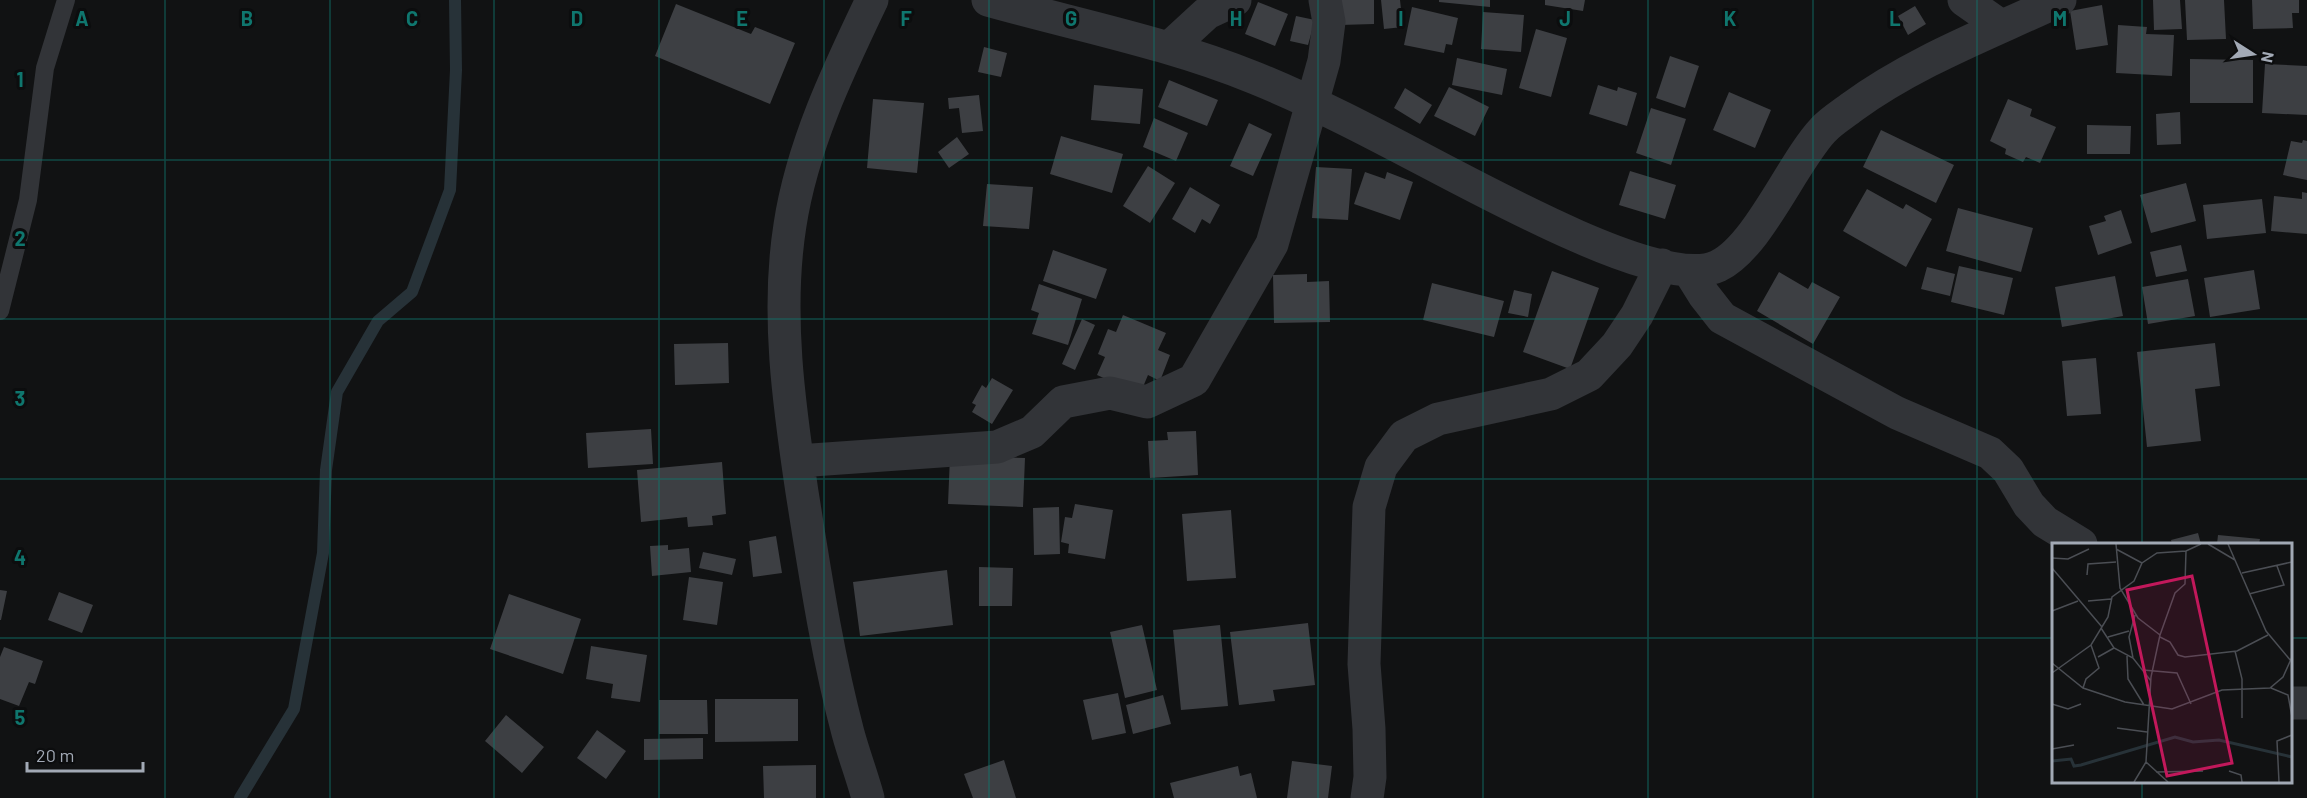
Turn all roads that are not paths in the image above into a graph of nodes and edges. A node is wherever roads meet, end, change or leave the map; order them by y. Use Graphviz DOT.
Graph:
graph roads {
  1 [pos="66,0"];
  2 [pos="872,0"];
  3 [pos="988,0"];
  4 [pos="1235,0"];
  5 [pos="1325,0"];
  6 [pos="1964,0"];
  7 [pos="2061,0"];
  8 [pos="2001,26"];
  9 [pos="1169,48"];
  10 [pos="1312,104"];
  11 [pos="1676,268"];
  12 [pos="0,311"];
  13 [pos="798,461"];
  14 [pos="2079,543"];
  15 [pos="868,798"];
  16 [pos="1367,798"];
  1 -- 12 [label="lane"];
  2 -- 13 [label="street"];
  3 -- 9 [label="street"];
  4 -- 9 [label="street"];
  5 -- 10 [label="street"];
  6 -- 8 [label="street"];
  7 -- 8 [label="street"];
  8 -- 11 [label="street"];
  9 -- 10 [label="street"];
  10 -- 11 [label="street"];
  10 -- 13 [label="street"];
  11 -- 14 [label="street"];
  11 -- 16 [label="street"];
  13 -- 15 [label="street"];
}
